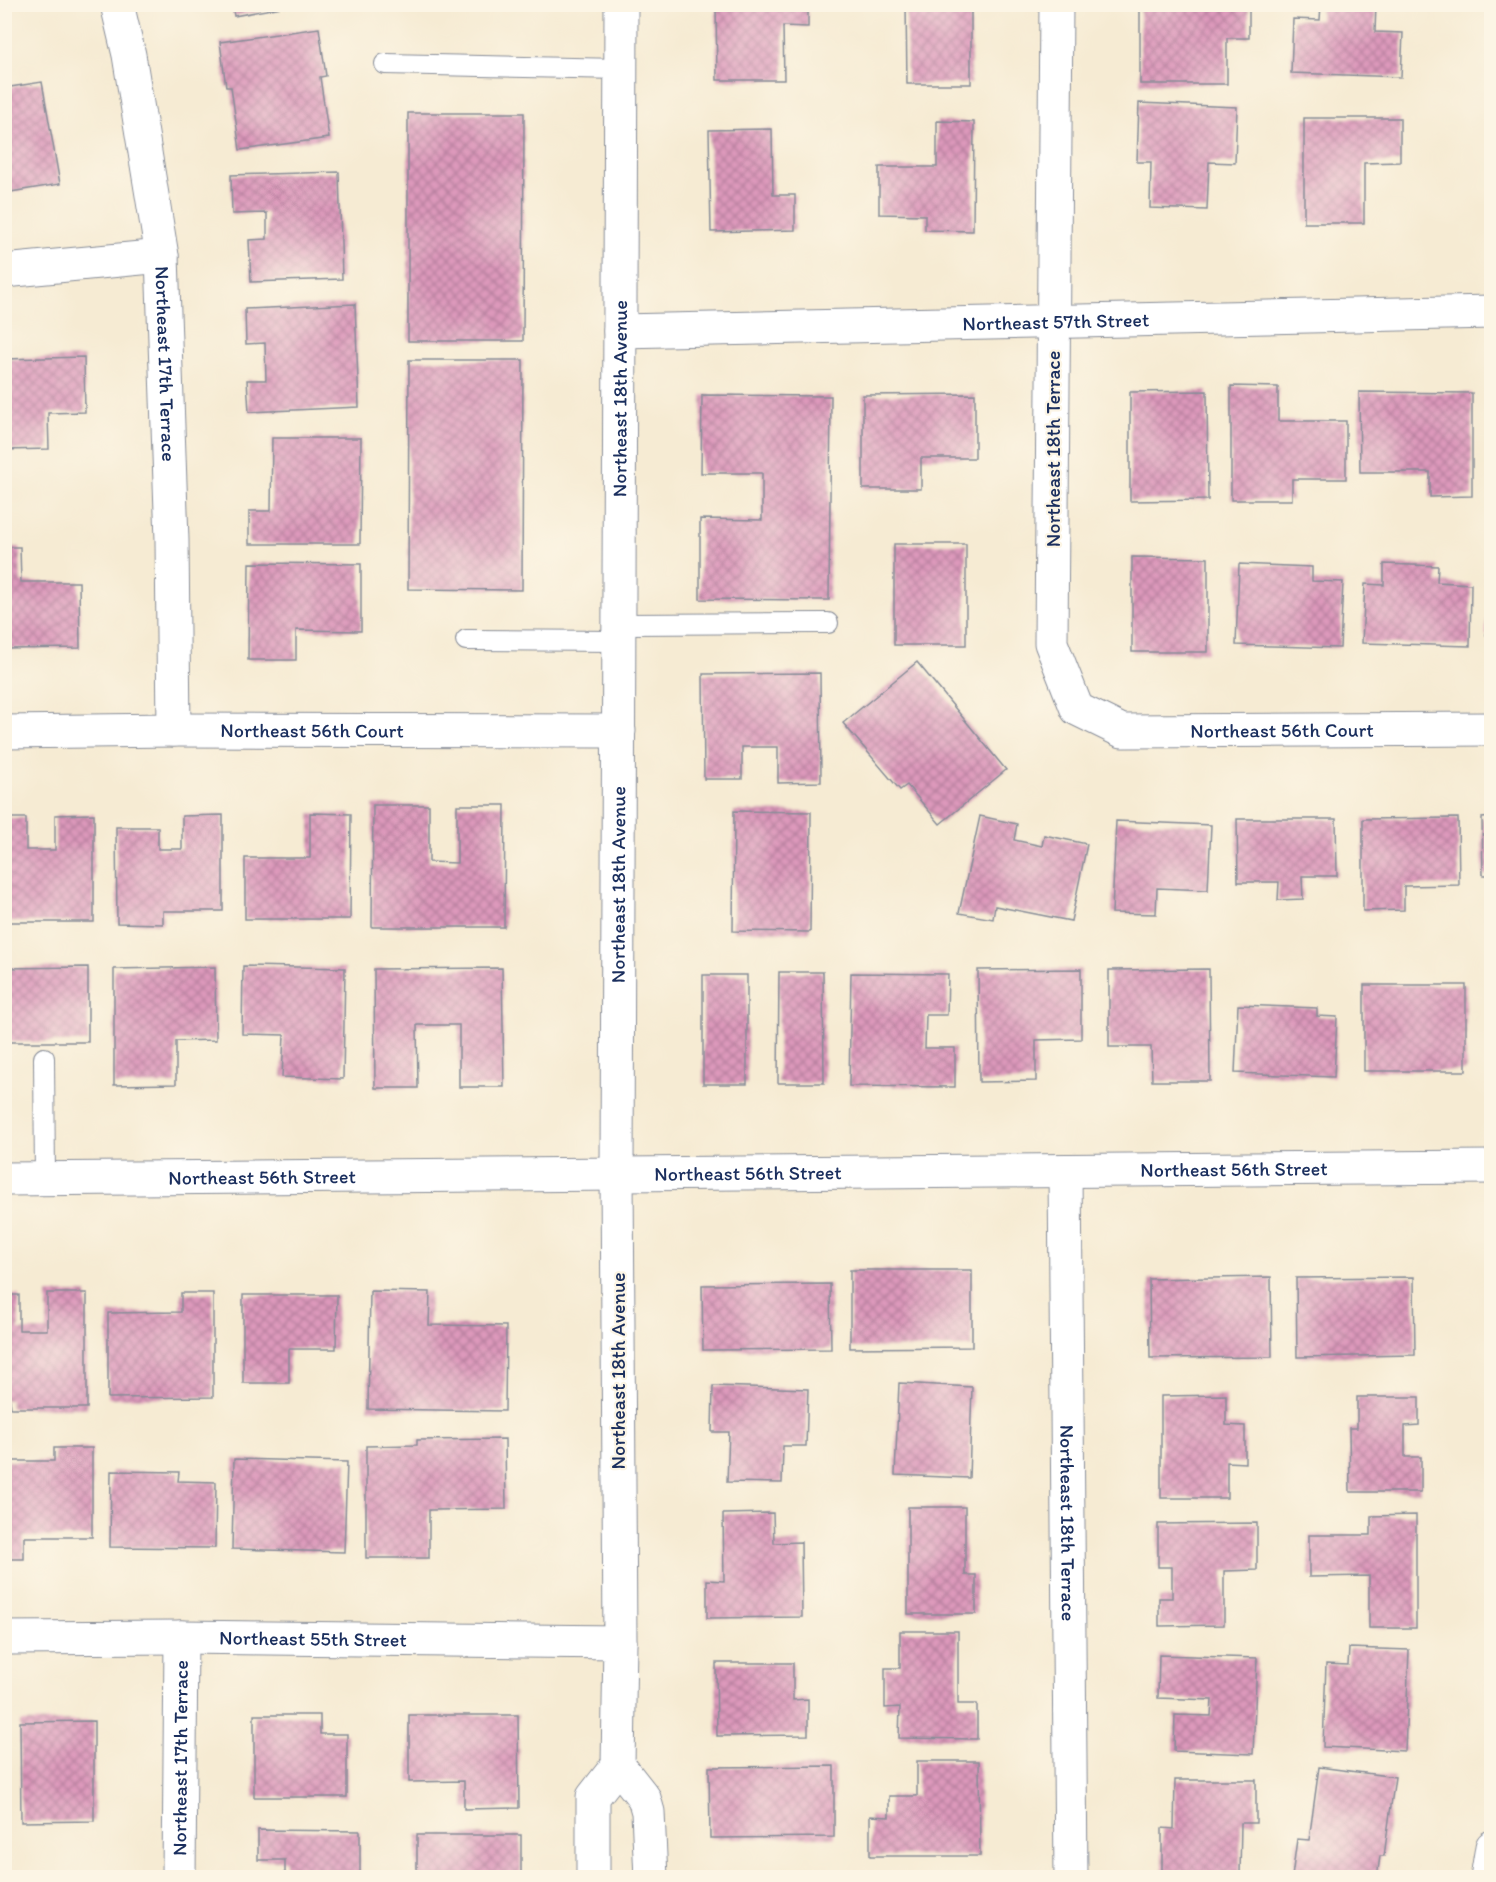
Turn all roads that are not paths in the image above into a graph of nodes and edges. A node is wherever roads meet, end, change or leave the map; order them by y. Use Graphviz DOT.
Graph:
graph roads {
  1 [pos="117,4"];
  2 [pos="621,4"];
  3 [pos="1056,4"];
  4 [pos="385,64"];
  5 [pos="620,69"];
  6 [pos="162,256"];
  7 [pos="4,271"];
  8 [pos="1491,312"];
  9 [pos="1054,321"];
  10 [pos="620,331"];
  11 [pos="828,623"];
  12 [pos="619,633"];
  13 [pos="466,640"];
  14 [pos="1077,709"];
  15 [pos="1491,729"];
  16 [pos="174,730"];
  17 [pos="619,730"];
  18 [pos="4,732"];
  19 [pos="44,1058"];
  20 [pos="1491,1167"];
  21 [pos="1065,1171"];
  22 [pos="617,1174"];
  23 [pos="4,1179"];
  24 [pos="45,1179"];
  25 [pos="181,1637"];
  26 [pos="4,1638"];
  27 [pos="620,1642"];
  28 [pos="618,1765"];
  29 [pos="1491,1847"];
  30 [pos="179,1878"];
  31 [pos="593,1878"];
  32 [pos="651,1878"];
  33 [pos="1071,1878"];
  34 [pos="1487,1878"];
  1 -- 6 [label="street, Northeast 17th Terrace"];
  2 -- 5 [label="street, Northeast 18th Avenue"];
  3 -- 9 [label="street, Northeast 18th Terrace"];
  4 -- 5 [label="lane"];
  5 -- 10 [label="street, Northeast 18th Avenue"];
  6 -- 7 [label="street"];
  6 -- 16 [label="street, Northeast 17th Terrace"];
  8 -- 9 [label="street, Northeast 57th Street"];
  9 -- 10 [label="street, Northeast 57th Street"];
  9 -- 14 [label="street, Northeast 18th Terrace"];
  10 -- 12 [label="street, Northeast 18th Avenue"];
  11 -- 12 [label="lane"];
  12 -- 13 [label="lane"];
  12 -- 17 [label="street, Northeast 18th Avenue"];
  14 -- 15 [label="street, Northeast 56th Court"];
  16 -- 17 [label="street, Northeast 56th Court"];
  16 -- 18 [label="street, Northeast 56th Court"];
  17 -- 22 [label="street, Northeast 18th Avenue"];
  19 -- 24 [label="lane"];
  20 -- 21 [label="street, Northeast 56th Street"];
  21 -- 22 [label="street, Northeast 56th Street"];
  21 -- 33 [label="street, Northeast 18th Terrace"];
  22 -- 24 [label="street, Northeast 56th Street"];
  22 -- 27 [label="street, Northeast 18th Avenue"];
  23 -- 24 [label="street, Northeast 56th Street"];
  25 -- 26 [label="street, Northeast 55th Street"];
  25 -- 27 [label="street, Northeast 55th Street"];
  25 -- 30 [label="street, Northeast 17th Terrace"];
  27 -- 28 [label="street, Northeast 18th Avenue"];
  28 -- 31 [label="street"];
  28 -- 32 [label="street"];
  29 -- 34 [label="street"];
}
